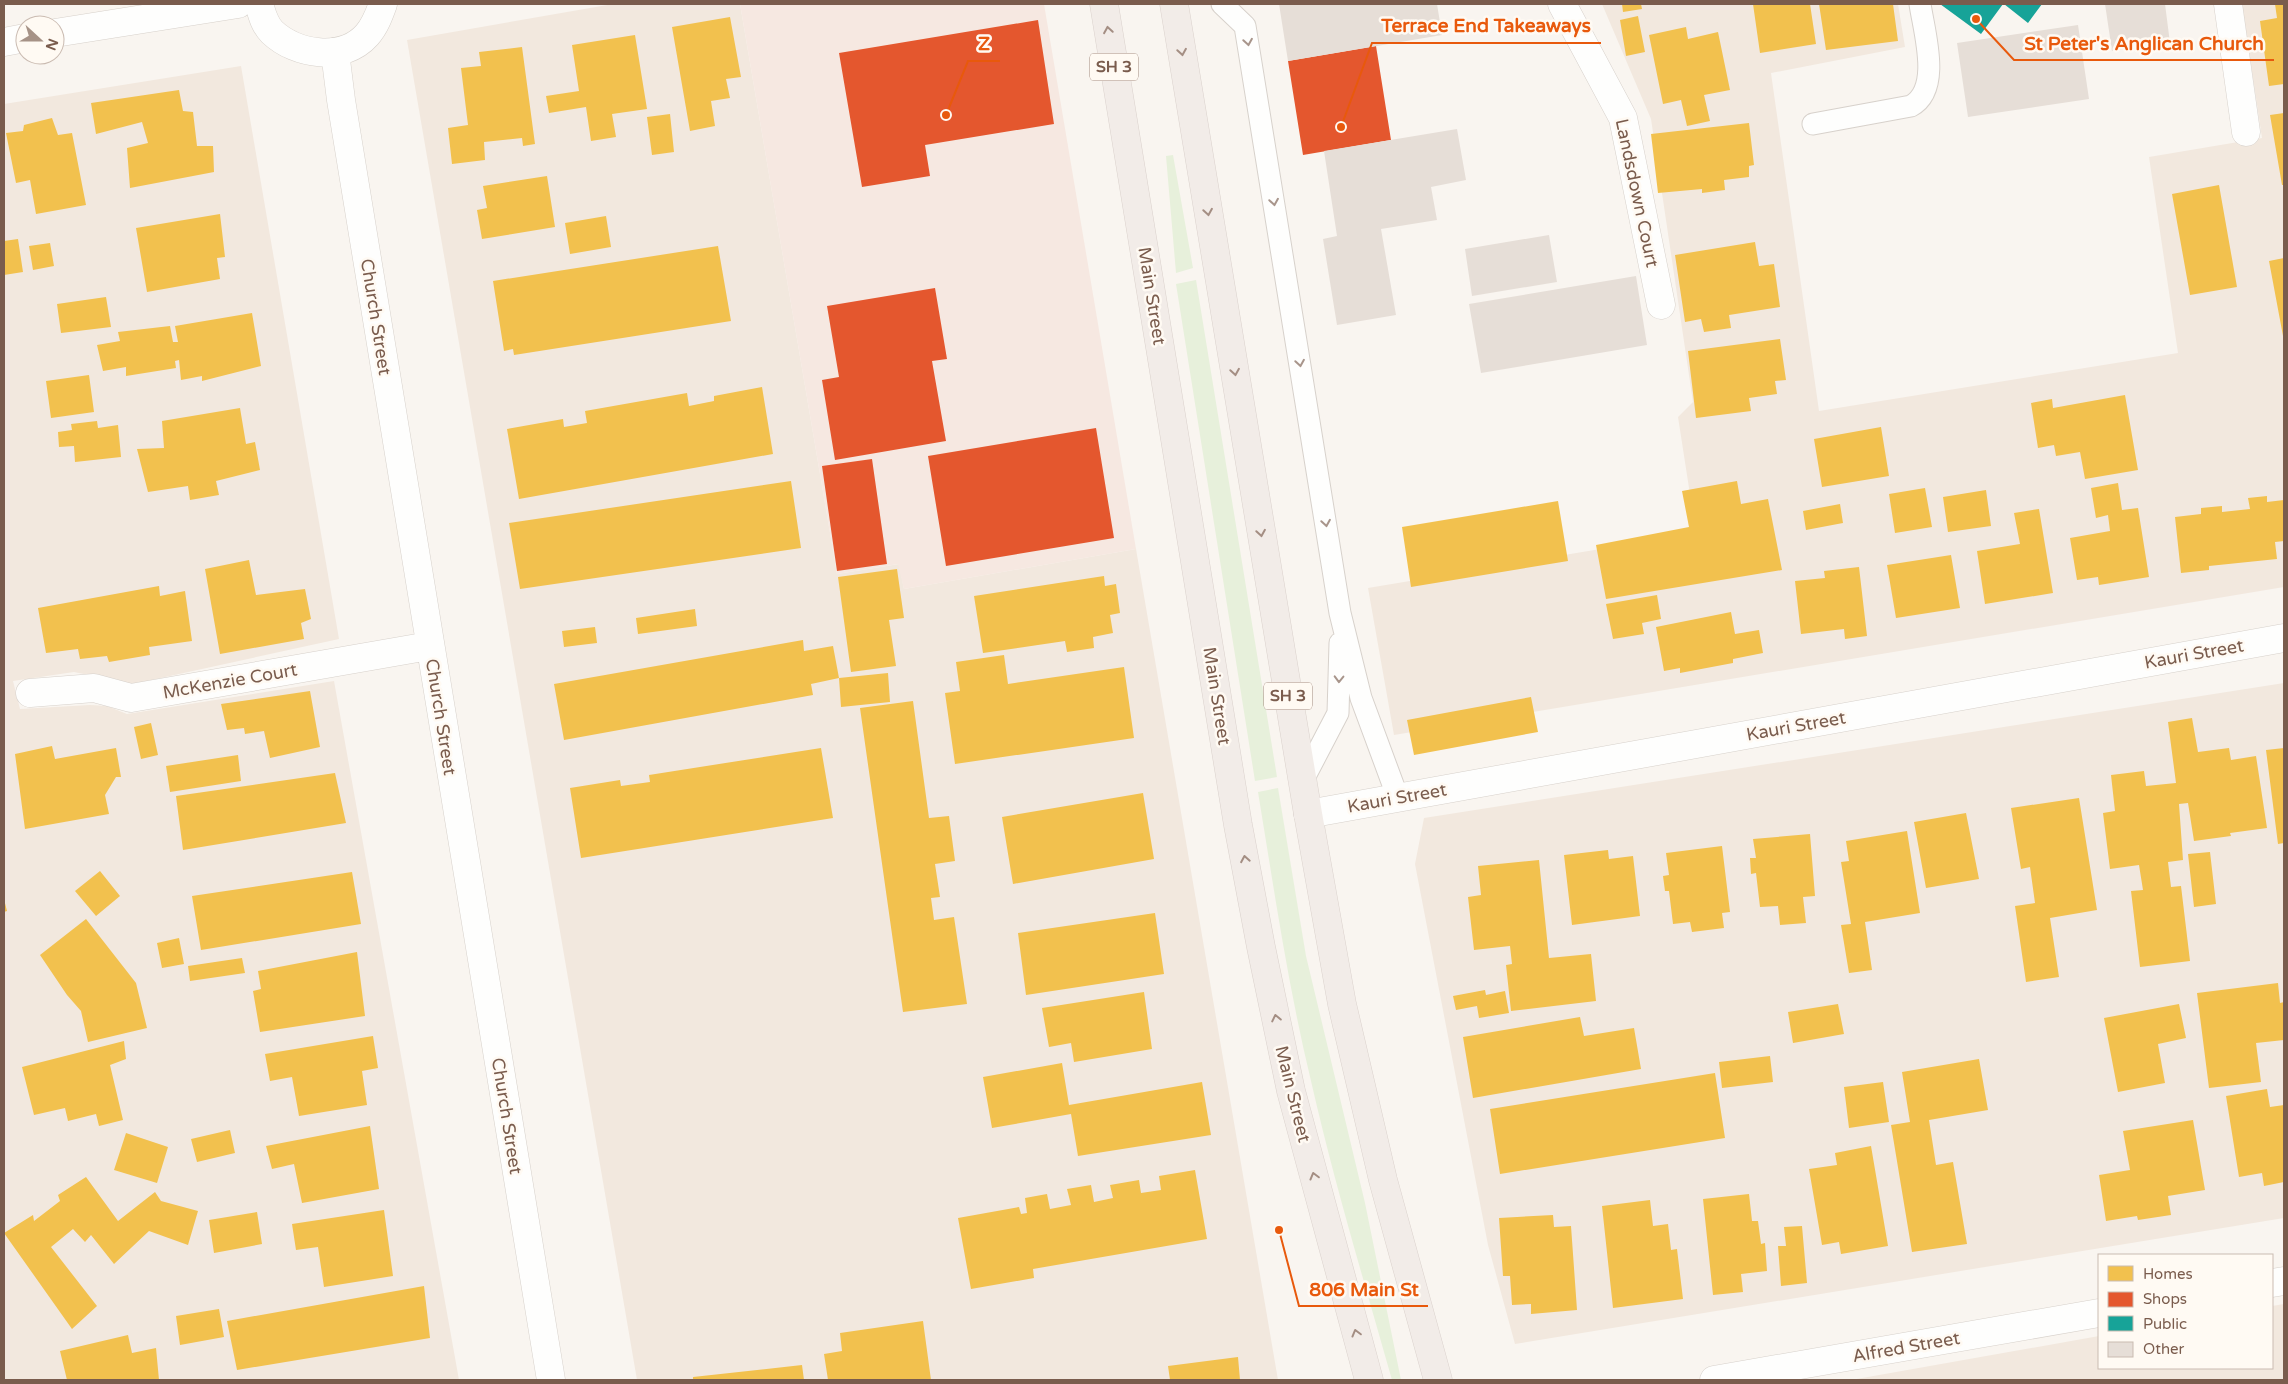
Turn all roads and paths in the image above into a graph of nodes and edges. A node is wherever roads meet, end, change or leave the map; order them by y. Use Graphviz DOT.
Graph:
graph roads {
  1 [pos="238,4"];
  2 [pos="259,4"];
  3 [pos="383,4"];
  4 [pos="1104,4"];
  5 [pos="1174,4"];
  6 [pos="1222,4"];
  7 [pos="1562,4"];
  8 [pos="1920,4"];
  9 [pos="2228,4"];
  10 [pos="65,31"];
  11 [pos="335,52"];
  12 [pos="1813,124"];
  13 [pos="2246,132"];
  14 [pos="1661,305"];
  15 [pos="1340,613"];
  16 [pos="2284,638"];
  17 [pos="429,646"];
  18 [pos="30,693"];
  19 [pos="1302,782"];
  20 [pos="1398,798"];
  21 [pos="1308,814"];
  22 [pos="2098,1313"];
  23 [pos="552,1380"];
  24 [pos="1368,1380"];
  25 [pos="1438,1380"];
  26 [pos="1714,1380"];
  1 -- 10 [label="street"];
  2 -- 11 [label="street"];
  3 -- 11 [label="street"];
  24 -- 4 [label="highway, Main Street / SH 3, one-way"];
  5 -- 19 [label="highway, SH 3, one-way"];
  6 -- 15 [label="lane, one-way"];
  7 -- 14 [label="street, Landsdown Court"];
  8 -- 12 [label="lane"];
  9 -- 13 [label="street"];
  11 -- 17 [label="street, Church Street"];
  15 -- 19 [label="lane, one-way"];
  15 -- 20 [label="lane"];
  16 -- 20 [label="street, Kauri Street"];
  17 -- 18 [label="street, McKenzie Court"];
  17 -- 23 [label="street, Church Street"];
  19 -- 21 [label="highway, SH 3"];
  20 -- 21 [label="street, Kauri Street"];
  21 -- 25 [label="highway, SH 3"];
  22 -- 26 [label="street, Alfred Street"];
}
